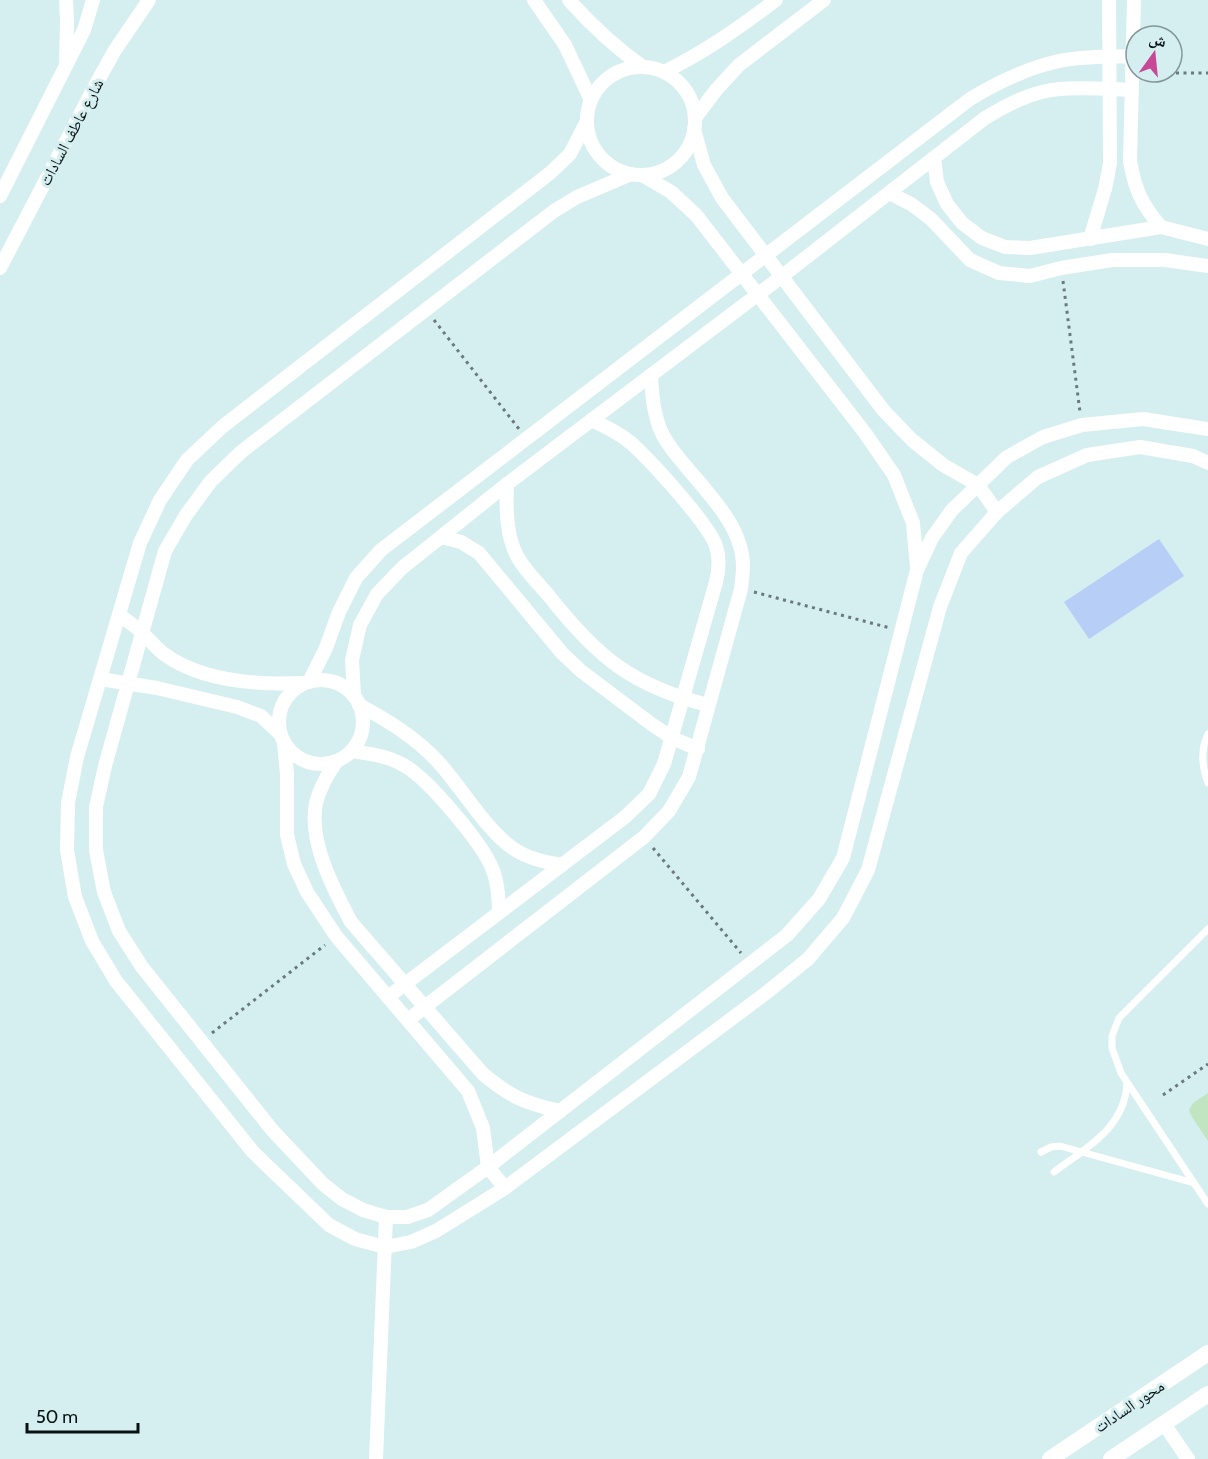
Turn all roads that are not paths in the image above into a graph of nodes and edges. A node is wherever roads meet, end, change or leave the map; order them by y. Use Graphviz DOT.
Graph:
graph roads {
  1 [pos="66,0"];
  2 [pos="93,0"];
  3 [pos="149,0"];
  4 [pos="534,0"];
  5 [pos="569,0"];
  6 [pos="776,0"];
  7 [pos="824,0"];
  8 [pos="1108,0"];
  9 [pos="1134,0"];
  10 [pos="1133,24"];
  11 [pos="1124,56"];
  12 [pos="1109,57"];
  13 [pos="66,66"];
  14 [pos="643,67"];
  15 [pos="664,72"];
  16 [pos="1132,84"];
  17 [pos="1109,90"];
  18 [pos="1132,90"];
  19 [pos="591,100"];
  20 [pos="587,121"];
  21 [pos="695,123"];
  22 [pos="934,158"];
  23 [pos="637,174"];
  24 [pos="890,193"];
  25 [pos="0,196"];
  26 [pos="1161,227"];
  27 [pos="1090,239"];
  28 [pos="1208,239"];
  29 [pos="765,256"];
  30 [pos="1208,266"];
  31 [pos="0,268"];
  32 [pos="741,274"];
  33 [pos="781,277"];
  34 [pos="757,295"];
  35 [pos="651,375"];
  36 [pos="591,420"];
  37 [pos="1208,429"];
  38 [pos="1208,463"];
  39 [pos="507,484"];
  40 [pos="978,485"];
  41 [pos="997,512"];
  42 [pos="441,537"];
  43 [pos="917,570"];
  44 [pos="119,615"];
  45 [pos="142,633"];
  46 [pos="100,680"];
  47 [pos="307,682"];
  48 [pos="128,684"];
  49 [pos="682,699"];
  50 [pos="357,700"];
  51 [pos="708,705"];
  52 [pos="1208,734"];
  53 [pos="672,738"];
  54 [pos="282,739"];
  55 [pos="698,749"];
  56 [pos="352,751"];
  57 [pos="336,762"];
  58 [pos="1208,783"];
  59 [pos="562,865"];
  60 [pos="499,913"];
  61 [pos="1208,929"];
  62 [pos="406,984"];
  63 [pos="388,998"];
  64 [pos="426,1006"];
  65 [pos="408,1020"];
  66 [pos="1127,1083"];
  67 [pos="560,1111"];
  68 [pos="1082,1151"];
  69 [pos="1041,1152"];
  70 [pos="488,1167"];
  71 [pos="1054,1172"];
  72 [pos="1194,1183"];
  73 [pos="505,1188"];
  74 [pos="1208,1204"];
  75 [pos="386,1217"];
  76 [pos="385,1247"];
  77 [pos="1208,1353"];
  78 [pos="1208,1394"];
  79 [pos="1164,1424"];
  80 [pos="376,1459"];
  81 [pos="1050,1459"];
  82 [pos="1111,1459"];
  83 [pos="1188,1459"];
  1 -- 13 [label="street"];
  2 -- 13 [label="street, شارع عاطف السادات"];
  3 -- 31 [label="street, شارع عاطف السادات"];
  4 -- 19 [label="street"];
  5 -- 14 [label="street"];
  6 -- 15 [label="street"];
  7 -- 21 [label="street"];
  8 -- 12 [label="street"];
  9 -- 10 [label="street"];
  11 -- 12 [label="street"];
  12 -- 17 [label="street"];
  12 -- 29 [label="street"];
  13 -- 25 [label="street, شارع عاطف السادات"];
  14 -- 15 [label="street"];
  14 -- 19 [label="street"];
  15 -- 21 [label="street"];
  16 -- 18 [label="street"];
  17 -- 18 [label="street"];
  17 -- 22 [label="street"];
  17 -- 27 [label="street"];
  18 -- 26 [label="street"];
  19 -- 20 [label="street"];
  20 -- 23 [label="street"];
  20 -- 44 [label="street"];
  21 -- 23 [label="street"];
  21 -- 29 [label="street"];
  22 -- 24 [label="street"];
  22 -- 27 [label="street"];
  23 -- 32 [label="street"];
  23 -- 45 [label="street"];
  24 -- 30 [label="street"];
  24 -- 33 [label="street"];
  26 -- 27 [label="street"];
  26 -- 28 [label="street"];
  29 -- 32 [label="street"];
  29 -- 33 [label="street"];
  32 -- 34 [label="street"];
  32 -- 47 [label="street"];
  33 -- 34 [label="street"];
  33 -- 40 [label="street"];
  34 -- 35 [label="street"];
  34 -- 43 [label="street"];
  35 -- 36 [label="street"];
  35 -- 51 [label="street"];
  36 -- 39 [label="street"];
  36 -- 49 [label="street"];
  37 -- 40 [label="street"];
  38 -- 41 [label="street"];
  39 -- 42 [label="street"];
  39 -- 49 [label="street"];
  40 -- 41 [label="street"];
  40 -- 43 [label="street"];
  41 -- 73 [label="street"];
  42 -- 50 [label="street"];
  42 -- 53 [label="street"];
  43 -- 67 [label="street"];
  44 -- 45 [label="street"];
  44 -- 46 [label="street"];
  45 -- 47 [label="street"];
  45 -- 48 [label="street"];
  46 -- 48 [label="street"];
  46 -- 76 [label="street"];
  47 -- 50 [label="street"];
  47 -- 54 [label="street"];
  48 -- 54 [label="street"];
  48 -- 75 [label="street"];
  49 -- 51 [label="street"];
  49 -- 53 [label="street"];
  50 -- 56 [label="street"];
  50 -- 59 [label="street"];
  51 -- 55 [label="street"];
  52 -- 58 [label="lane"];
  53 -- 55 [label="street"];
  53 -- 59 [label="street"];
  54 -- 57 [label="street"];
  54 -- 63 [label="street"];
  55 -- 64 [label="street"];
  56 -- 57 [label="street"];
  56 -- 60 [label="street"];
  57 -- 62 [label="street"];
  59 -- 60 [label="street"];
  60 -- 62 [label="street"];
  61 -- 66 [label="lane"];
  62 -- 63 [label="street"];
  62 -- 64 [label="street"];
  63 -- 65 [label="street"];
  64 -- 65 [label="street"];
  64 -- 67 [label="street"];
  65 -- 70 [label="street"];
  66 -- 68 [label="lane"];
  66 -- 72 [label="lane"];
  67 -- 70 [label="street"];
  68 -- 69 [label="lane"];
  68 -- 71 [label="lane"];
  68 -- 72 [label="lane"];
  70 -- 73 [label="street"];
  70 -- 75 [label="street"];
  72 -- 74 [label="lane"];
  73 -- 76 [label="street"];
  75 -- 76 [label="street"];
  76 -- 80 [label="street"];
  77 -- 81 [label="street, محور السادات"];
  78 -- 79 [label="street, محور السادات"];
  79 -- 82 [label="street, محور السادات"];
  79 -- 83 [label="street"];
}
